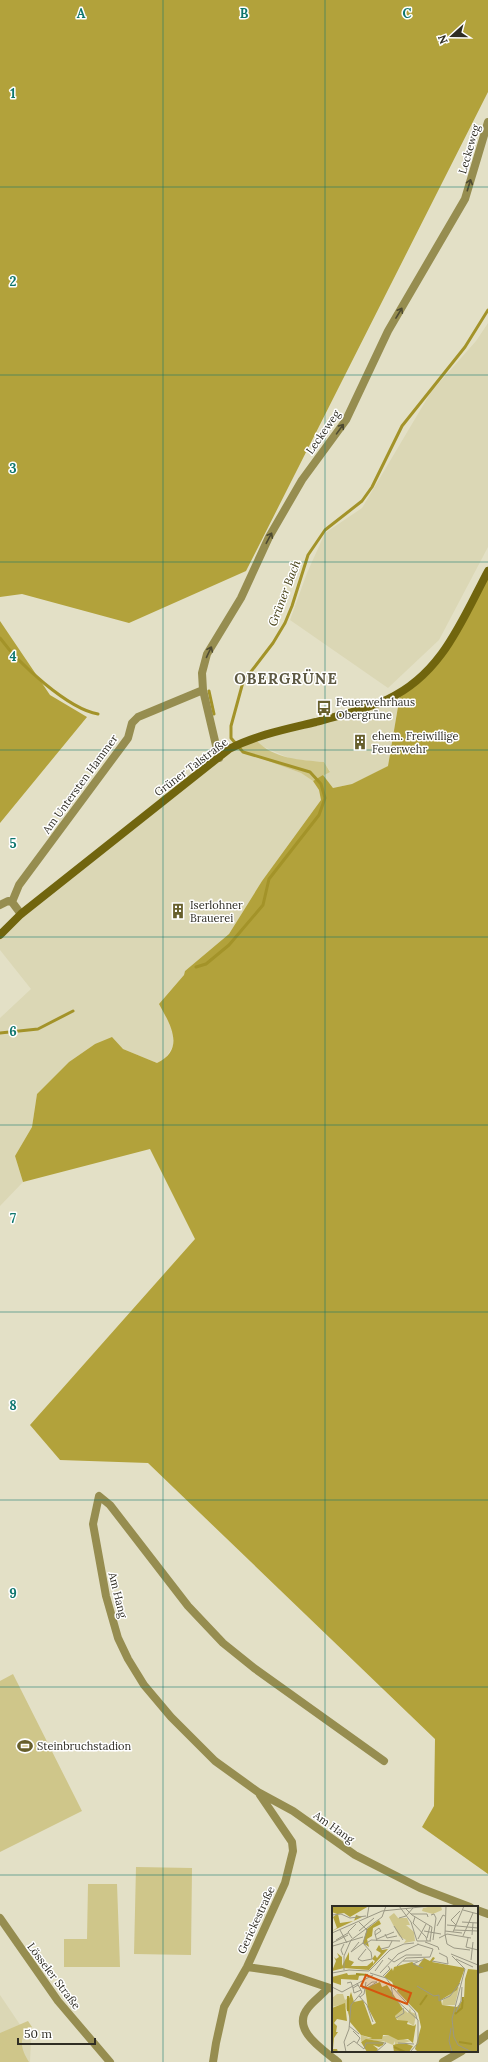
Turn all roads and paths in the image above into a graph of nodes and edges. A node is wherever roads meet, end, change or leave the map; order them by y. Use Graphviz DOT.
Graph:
graph roads {
  1 [pos="488,122"];
  2 [pos="488,570"];
  3 [pos="203,690"];
  4 [pos="219,758"];
  5 [pos="12,902"];
  6 [pos="0,905"];
  7 [pos="21,914"];
  8 [pos="0,935"];
  9 [pos="384,1761"];
  10 [pos="258,1792"];
  11 [pos="467,1906"];
  12 [pos="478,1910"];
  13 [pos="488,1914"];
  14 [pos="0,1918"];
  15 [pos="247,1967"];
  16 [pos="488,1967"];
  17 [pos="478,1970"];
  18 [pos="331,1989"];
  19 [pos="488,2034"];
  20 [pos="478,2041"];
  21 [pos="460,2052"];
  22 [pos="110,2062"];
  23 [pos="213,2062"];
  24 [pos="338,2062"];
  25 [pos="443,2062"];
  3 -- 1 [label="street, Leckeweg, one-way"];
  2 -- 4 [label="main road, Grüner Talstraße"];
  3 -- 4 [label="street, Leckeweg"];
  3 -- 5 [label="street, Am Untersten Hammer"];
  4 -- 7 [label="main road, Grüner Talstraße"];
  5 -- 6 [label="street"];
  5 -- 7 [label="street"];
  7 -- 8 [label="main road, Grüner Talstraße"];
  9 -- 10 [label="street, Am Hang"];
  10 -- 11 [label="street, Am Hang"];
  10 -- 15 [label="street, Gerickestraße"];
  12 -- 13 [label="street"];
  14 -- 22 [label="street, Lösseler Straße"];
  15 -- 18 [label="street"];
  15 -- 23 [label="street, Gerickestraße"];
  16 -- 17 [label="street"];
  18 -- 24 [label="street"];
  19 -- 20 [label="street"];
  21 -- 25 [label="street"];
}
